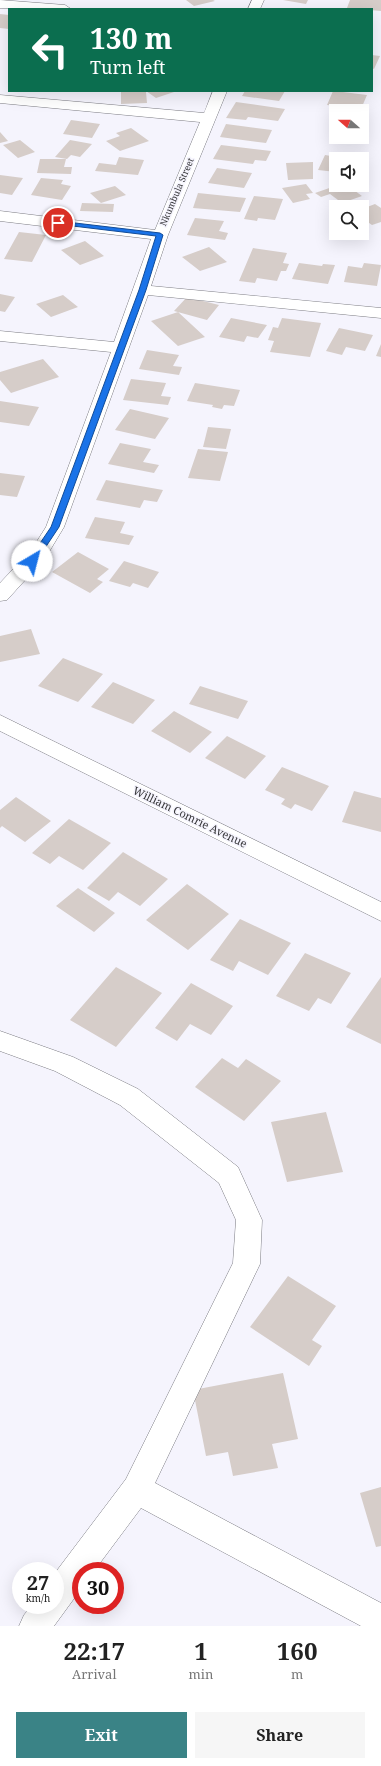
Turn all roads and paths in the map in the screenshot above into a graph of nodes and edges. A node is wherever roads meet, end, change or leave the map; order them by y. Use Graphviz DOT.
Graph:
graph roads {
  1 [pos="0,4"];
  2 [pos="52,8"];
  3 [pos="220,92"];
  4 [pos="0,99"];
  5 [pos="208,118"];
  6 [pos="0,216"];
  7 [pos="160,235"];
  8 [pos="142,290"];
  9 [pos="381,313"];
  10 [pos="0,336"];
  11 [pos="120,348"];
  12 [pos="0,595"];
  13 [pos="0,722"];
  14 [pos="381,912"];
  15 [pos="0,1041"];
  16 [pos="136,1489"];
  17 [pos="64,1587"];
  18 [pos="44,1614"];
  19 [pos="381,1620"];
  20 [pos="35,1626"];
  1 -- 2 [label="street"];
  3 -- 5 [label="street, Nkumbula Street"];
  4 -- 5 [label="street"];
  5 -- 7 [label="street, Nkumbula Street"];
  6 -- 7 [label="street"];
  7 -- 8 [label="street, Nkumbula Street"];
  8 -- 9 [label="street"];
  8 -- 11 [label="street, Nkumbula Street"];
  10 -- 11 [label="street"];
  11 -- 12 [label="street, Nkumbula Street"];
  13 -- 14 [label="street, William Comrie Avenue"];
  15 -- 16 [label="street"];
  16 -- 17 [label="street"];
  16 -- 19 [label="street"];
  18 -- 20 [label="street"];
}
